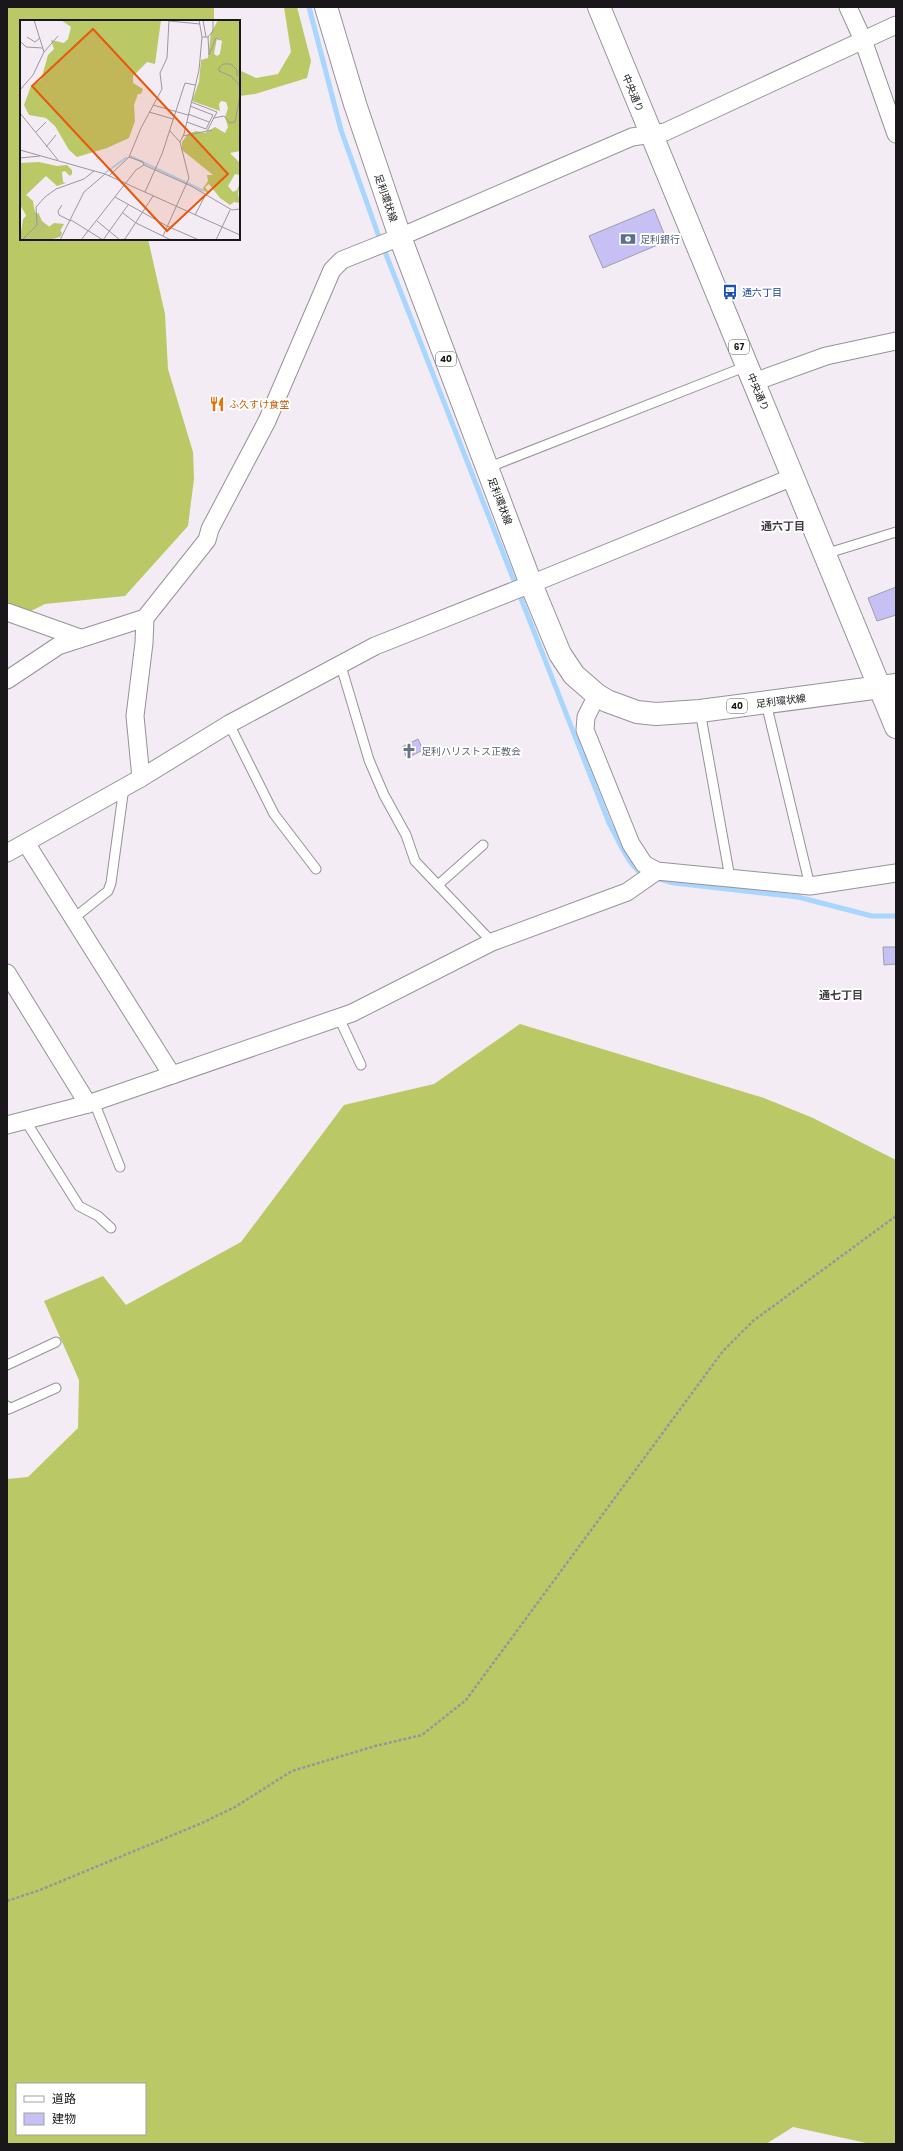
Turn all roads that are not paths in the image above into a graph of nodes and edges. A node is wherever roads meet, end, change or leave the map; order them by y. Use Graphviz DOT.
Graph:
graph roads {
  1 [pos="599,7"];
  2 [pos="848,7"];
  3 [pos="329,8"];
  4 [pos="896,25"];
  5 [pos="863,40"];
  6 [pos="649,134"];
  7 [pos="896,134"];
  8 [pos="400,237"];
  9 [pos="896,341"];
  10 [pos="751,374"];
  11 [pos="487,468"];
  12 [pos="793,477"];
  13 [pos="896,532"];
  14 [pos="825,554"];
  15 [pos="531,584"];
  16 [pos="7,612"];
  17 [pos="145,618"];
  18 [pos="80,638"];
  19 [pos="341,666"];
  20 [pos="7,680"];
  21 [pos="888,687"];
  22 [pos="597,695"];
  23 [pos="766,703"];
  24 [pos="700,711"];
  25 [pos="228,724"];
  26 [pos="896,728"];
  27 [pos="141,778"];
  28 [pos="124,787"];
  29 [pos="26,842"];
  30 [pos="483,845"];
  31 [pos="7,853"];
  32 [pos="316,869"];
  33 [pos="657,871"];
  34 [pos="896,873"];
  35 [pos="730,878"];
  36 [pos="438,885"];
  37 [pos="810,886"];
  38 [pos="74,918"];
  39 [pos="492,942"];
  40 [pos="7,973"];
  41 [pos="340,1018"];
  42 [pos="361,1065"];
  43 [pos="172,1075"];
  44 [pos="91,1103"];
  45 [pos="25,1120"];
  46 [pos="7,1125"];
  47 [pos="120,1167"];
  48 [pos="111,1228"];
  49 [pos="56,1342"];
  50 [pos="7,1365"];
  51 [pos="56,1388"];
  52 [pos="7,1406"];
  1 -- 6 [label="main road, 中央通り / 67"];
  2 -- 5 [label="street"];
  3 -- 8 [label="main road, 足利環状線 / 40"];
  4 -- 5 [label="street"];
  5 -- 6 [label="street"];
  5 -- 7 [label="street"];
  6 -- 8 [label="street"];
  6 -- 10 [label="main road, 中央通り / 67"];
  8 -- 11 [label="main road, 足利環状線 / 40"];
  8 -- 17 [label="street"];
  9 -- 10 [label="street"];
  10 -- 11 [label="lane"];
  10 -- 12 [label="main road, 中央通り / 67"];
  11 -- 15 [label="main road, 足利環状線 / 40"];
  12 -- 14 [label="main road, 中央通り / 67"];
  12 -- 15 [label="street"];
  13 -- 14 [label="lane"];
  14 -- 21 [label="main road, 中央通り / 67"];
  15 -- 19 [label="street"];
  15 -- 22 [label="main road, 足利環状線 / 40"];
  16 -- 18 [label="street"];
  17 -- 18 [label="street"];
  17 -- 27 [label="street"];
  18 -- 20 [label="street"];
  19 -- 25 [label="street"];
  19 -- 36 [label="lane"];
  21 -- 23 [label="main road, 足利環状線 / 40"];
  21 -- 26 [label="main road, 67"];
  22 -- 24 [label="main road, 足利環状線 / 40"];
  22 -- 33 [label="street"];
  23 -- 24 [label="main road, 足利環状線 / 40"];
  23 -- 37 [label="lane"];
  24 -- 35 [label="lane"];
  25 -- 27 [label="street"];
  25 -- 32 [label="lane"];
  27 -- 28 [label="street"];
  28 -- 29 [label="street"];
  28 -- 38 [label="lane"];
  29 -- 31 [label="street"];
  29 -- 38 [label="street"];
  30 -- 36 [label="lane"];
  33 -- 35 [label="street"];
  33 -- 39 [label="street"];
  34 -- 37 [label="street"];
  35 -- 37 [label="street"];
  36 -- 39 [label="lane"];
  38 -- 43 [label="street"];
  39 -- 41 [label="street"];
  40 -- 44 [label="street"];
  41 -- 42 [label="lane"];
  41 -- 43 [label="street"];
  43 -- 44 [label="street"];
  44 -- 45 [label="street"];
  44 -- 47 [label="lane"];
  45 -- 46 [label="street"];
  45 -- 48 [label="lane"];
  49 -- 50 [label="lane"];
  51 -- 52 [label="lane"];
}
